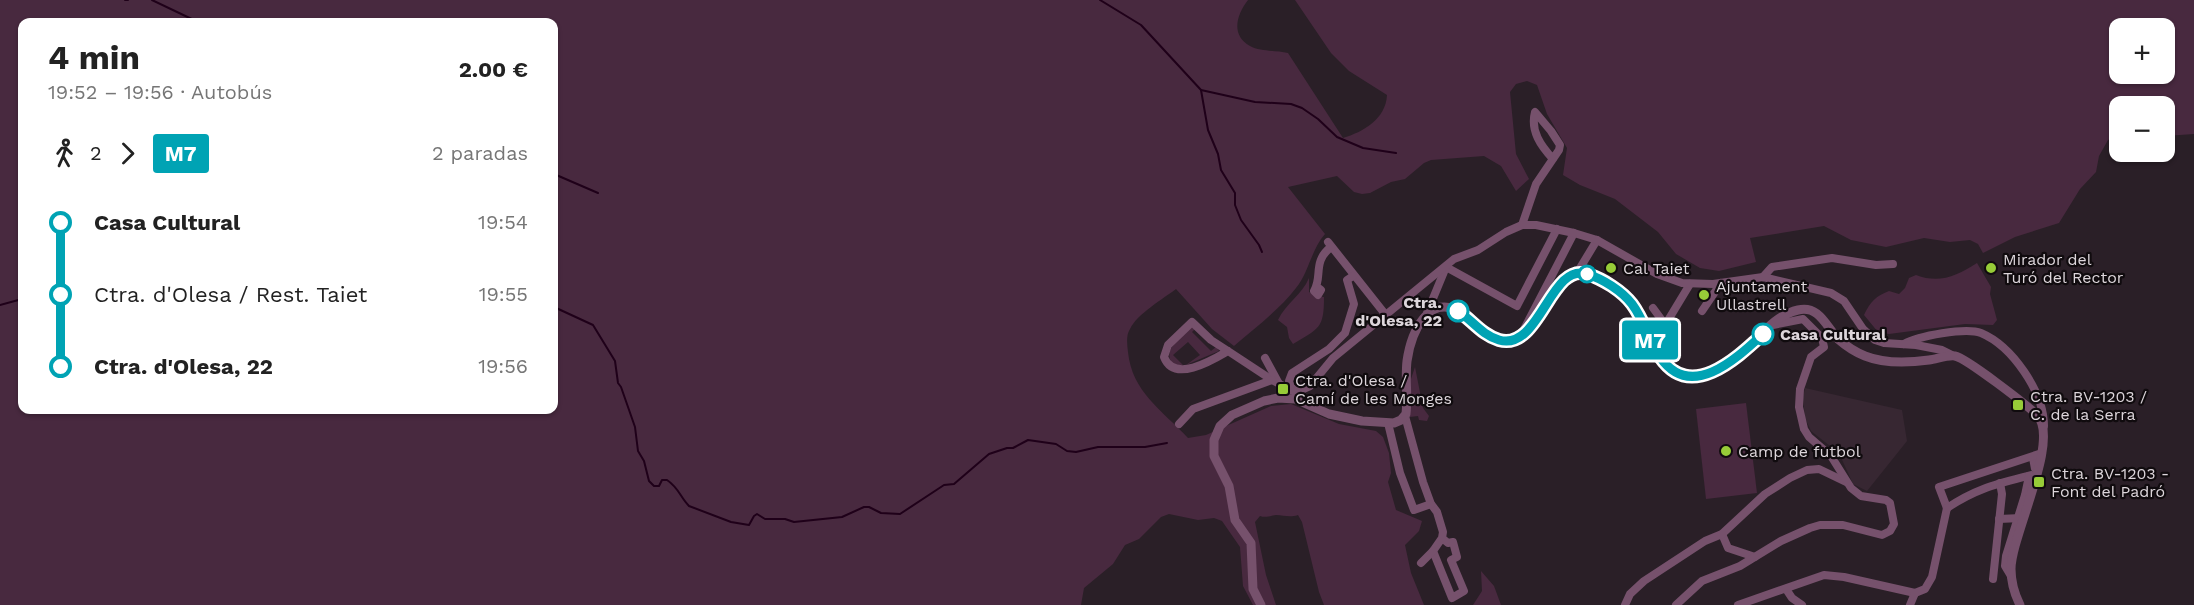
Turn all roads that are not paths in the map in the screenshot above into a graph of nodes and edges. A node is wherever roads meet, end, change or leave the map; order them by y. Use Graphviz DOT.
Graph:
graph roads {
  1 [pos="1553,159"];
  2 [pos="1522,225"];
  3 [pos="1557,229"];
  4 [pos="1574,232"];
  5 [pos="1597,240"];
  6 [pos="1893,264"];
  7 [pos="1446,267"];
  8 [pos="1577,273"];
  9 [pos="1353,276"];
  10 [pos="1763,277"];
  11 [pos="1721,283"];
  12 [pos="1690,284"];
  13 [pos="1317,287"];
  14 [pos="1653,309"];
  15 [pos="1702,311"];
  16 [pos="1385,314"];
  17 [pos="1426,314"];
  18 [pos="1773,325"];
  19 [pos="1520,336"];
  20 [pos="1904,344"];
  21 [pos="1228,351"];
  22 [pos="1954,356"];
  23 [pos="1265,358"];
  24 [pos="1275,381"];
  25 [pos="1291,388"];
  26 [pos="1303,402"];
  27 [pos="1405,416"];
  28 [pos="1388,423"];
  29 [pos="1179,424"];
  30 [pos="2044,426"];
  31 [pos="2042,453"];
  32 [pos="2033,475"];
  33 [pos="1845,482"];
  34 [pos="2000,483"];
  35 [pos="1431,504"];
  36 [pos="1947,508"];
  37 [pos="2021,518"];
  38 [pos="1999,519"];
  39 [pos="1722,534"];
  40 [pos="1442,538"];
  41 [pos="1433,551"];
  42 [pos="1755,557"];
  43 [pos="1421,563"];
  44 [pos="1993,579"];
  45 [pos="1786,588"];
  46 [pos="1915,593"];
  47 [pos="1261,605"];
  48 [pos="1625,605"];
  49 [pos="1676,605"];
  50 [pos="1738,605"];
  51 [pos="1802,605"];
  52 [pos="1910,605"];
  53 [pos="2020,605"];
  1 -- 1 [label="street"];
  1 -- 2 [label="street"];
  2 -- 3 [label="street"];
  2 -- 7 [label="street"];
  3 -- 4 [label="street"];
  3 -- 7 [label="street"];
  4 -- 5 [label="street"];
  4 -- 19 [label="street"];
  5 -- 8 [label="street"];
  5 -- 12 [label="street"];
  6 -- 10 [label="street"];
  7 -- 16 [label="street"];
  7 -- 17 [label="street"];
  8 -- 18 [label="street"];
  8 -- 19 [label="street"];
  9 -- 13 [label="street"];
  9 -- 16 [label="street"];
  9 -- 25 [label="street"];
  10 -- 11 [label="street"];
  10 -- 20 [label="street"];
  11 -- 12 [label="street"];
  11 -- 15 [label="street"];
  12 -- 14 [label="street"];
  16 -- 25 [label="street"];
  17 -- 19 [label="street"];
  17 -- 27 [label="street"];
  18 -- 22 [label="street"];
  18 -- 33 [label="street"];
  20 -- 22 [label="street"];
  20 -- 30 [label="street"];
  21 -- 21 [label="street"];
  21 -- 24 [label="street"];
  22 -- 30 [label="street"];
  23 -- 24 [label="street"];
  24 -- 25 [label="street"];
  24 -- 29 [label="street"];
  25 -- 26 [label="street"];
  26 -- 28 [label="street"];
  26 -- 47 [label="street"];
  27 -- 28 [label="street"];
  27 -- 35 [label="street"];
  28 -- 35 [label="street"];
  30 -- 31 [label="street"];
  31 -- 32 [label="street"];
  31 -- 36 [label="street"];
  32 -- 34 [label="street"];
  32 -- 37 [label="street"];
  33 -- 39 [label="street"];
  33 -- 42 [label="street"];
  34 -- 36 [label="street"];
  34 -- 38 [label="street"];
  35 -- 40 [label="street"];
  36 -- 46 [label="street"];
  37 -- 38 [label="street"];
  37 -- 53 [label="street"];
  38 -- 44 [label="street"];
  39 -- 42 [label="street"];
  39 -- 48 [label="street"];
  40 -- 41 [label="street"];
  40 -- 41 [label="street"];
  41 -- 43 [label="street"];
  42 -- 49 [label="street"];
  45 -- 46 [label="street"];
  45 -- 50 [label="street"];
  45 -- 51 [label="street"];
  46 -- 52 [label="street"];
}
